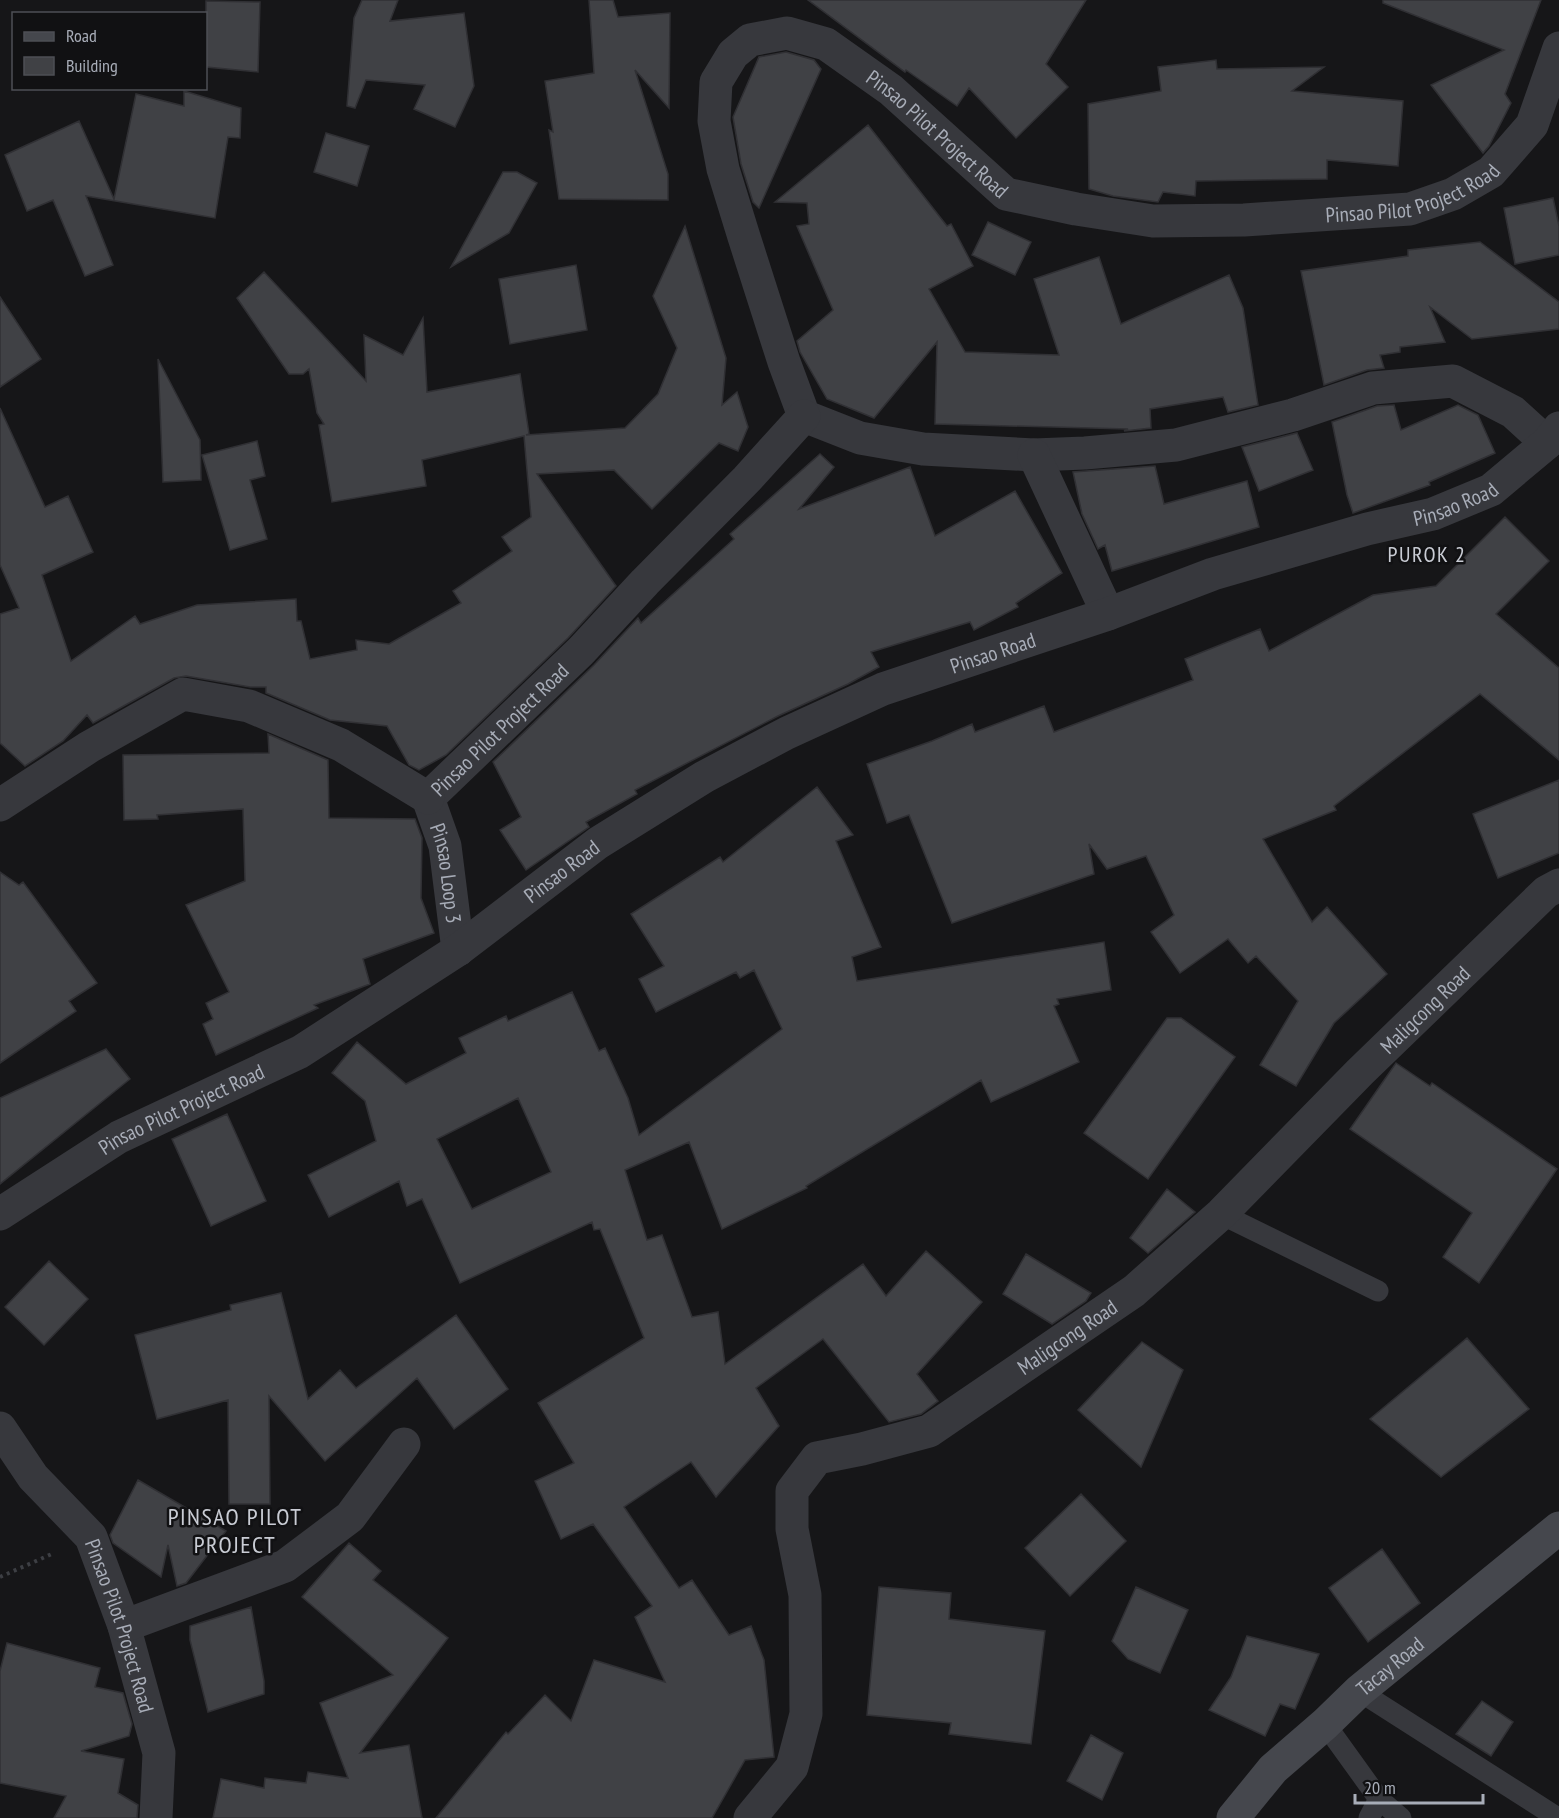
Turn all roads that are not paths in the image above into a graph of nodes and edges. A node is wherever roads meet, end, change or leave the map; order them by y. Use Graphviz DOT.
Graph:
graph roads {
  1 [pos="1559,48"];
  2 [pos="804,416"];
  3 [pos="1553,436"];
  4 [pos="1034,455"];
  5 [pos="1108,614"];
  6 [pos="428,798"];
  7 [pos="0,805"];
  8 [pos="1559,885"];
  9 [pos="458,950"];
  10 [pos="0,1214"];
  11 [pos="1221,1214"];
  12 [pos="1378,1291"];
  13 [pos="0,1428"];
  14 [pos="404,1444"];
  15 [pos="1559,1528"];
  16 [pos="124,1626"];
  17 [pos="1359,1691"];
  18 [pos="1325,1724"];
  19 [pos="1379,1799"];
  20 [pos="156,1818"];
  21 [pos="750,1818"];
  22 [pos="1233,1818"];
  23 [pos="1369,1818"];
  24 [pos="1401,1818"];
  25 [pos="1558,1818"];
  1 -- 2 [label="street, Pinsao Pilot Project Road"];
  2 -- 4 [label="street"];
  2 -- 6 [label="street, Pinsao Pilot Project Road"];
  3 -- 4 [label="street"];
  3 -- 5 [label="street, Pinsao Road"];
  4 -- 5 [label="street"];
  5 -- 9 [label="street, Pinsao Road"];
  6 -- 7 [label="street, Pinsao Pilot Project Road"];
  6 -- 9 [label="street, Pinsao Loop 3"];
  8 -- 11 [label="street, Maligcong Road"];
  9 -- 10 [label="street, Pinsao Pilot Project Road"];
  11 -- 12 [label="lane"];
  11 -- 21 [label="street, Maligcong Road"];
  13 -- 16 [label="street, Pinsao Pilot Project Road"];
  14 -- 16 [label="street"];
  15 -- 17 [label="main road, Tacay Road"];
  16 -- 20 [label="street, Pinsao Pilot Project Road"];
  17 -- 18 [label="main road, Tacay Road"];
  17 -- 25 [label="lane"];
  18 -- 19 [label="lane"];
  18 -- 22 [label="main road, Tacay Road"];
  19 -- 23 [label="lane"];
  19 -- 24 [label="lane"];
}
